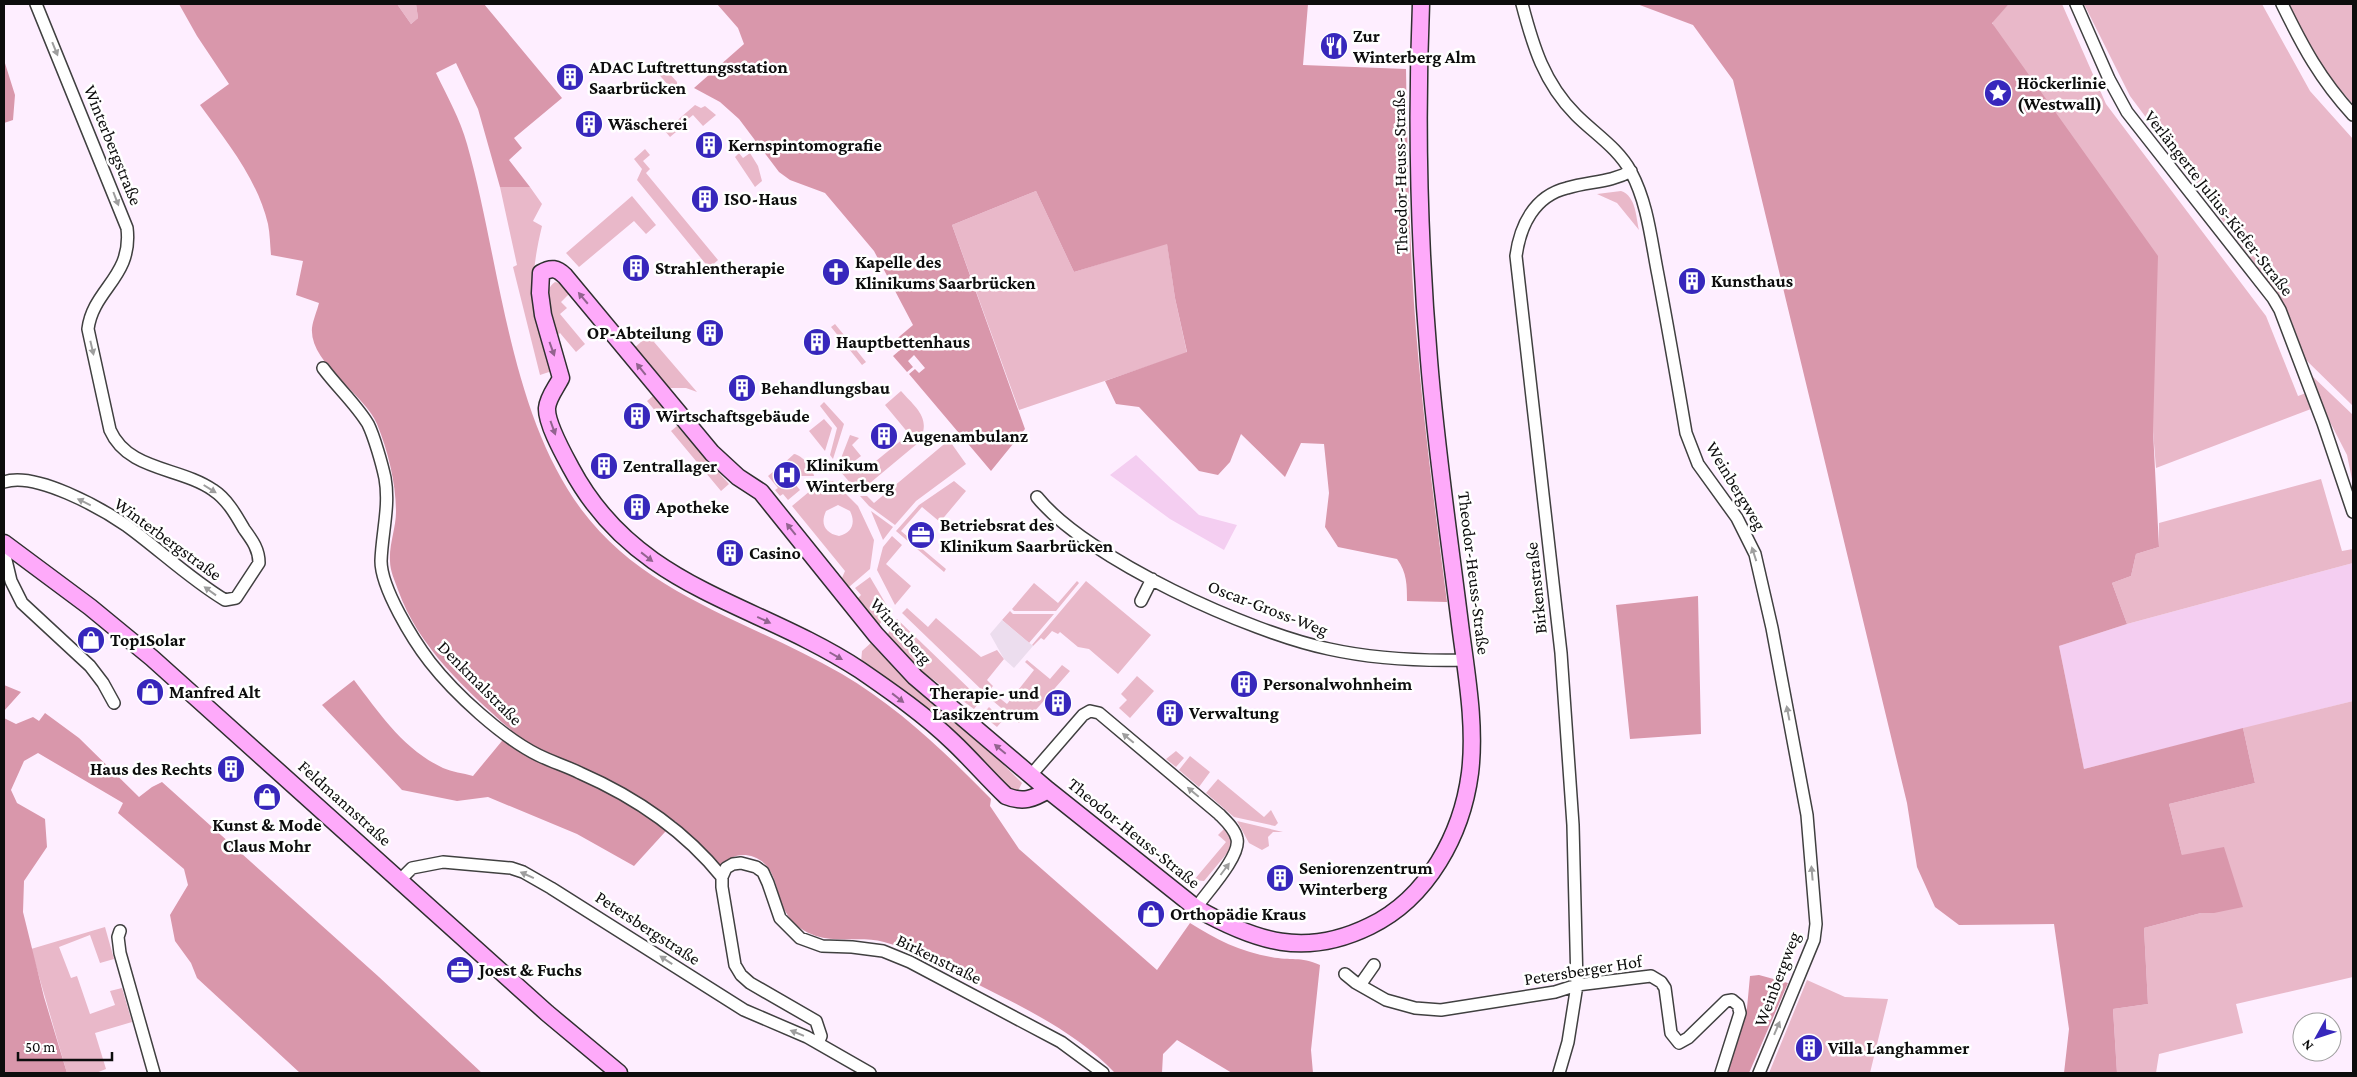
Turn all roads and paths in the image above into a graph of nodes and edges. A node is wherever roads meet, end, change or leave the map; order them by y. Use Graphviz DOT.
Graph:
graph roads {
  1 [pos="36,4"];
  2 [pos="1421,4"];
  3 [pos="1522,4"];
  4 [pos="2076,4"];
  5 [pos="2282,4"];
  6 [pos="2353,115"];
  7 [pos="1631,171"];
  8 [pos="322,368"];
  9 [pos="4,482"];
  10 [pos="1037,497"];
  11 [pos="2353,512"];
  12 [pos="4,552"];
  13 [pos="1152,579"];
  14 [pos="1141,600"];
  15 [pos="1464,660"];
  16 [pos="114,703"];
  17 [pos="1031,775"];
  18 [pos="1048,790"];
  19 [pos="724,873"];
  20 [pos="400,880"];
  21 [pos="1196,908"];
  22 [pos="120,931"];
  23 [pos="1374,964"];
  24 [pos="1345,974"];
  25 [pos="1360,985"];
  26 [pos="1577,985"];
  27 [pos="818,1043"];
  28 [pos="154,1073"];
  29 [pos="619,1073"];
  30 [pos="870,1073"];
  31 [pos="1103,1073"];
  32 [pos="1559,1073"];
  33 [pos="1720,1073"];
  34 [pos="1759,1073"];
  1 -- 9 [label="street, Winterbergstraße, one-way"];
  2 -- 15 [label="street, Theodor-Heuss-Straße"];
  3 -- 7 [label="street, Weinbergweg"];
  4 -- 11 [label="street, Verlängerte Julius-Kiefer-Straße"];
  5 -- 6 [label="street"];
  7 -- 26 [label="street, Birkenstraße"];
  34 -- 7 [label="street, Weinbergweg, one-way"];
  8 -- 19 [label="street, Denkmalstraße"];
  10 -- 13 [label="street, Oscar-Gross-Weg"];
  12 -- 16 [label="street, Feldmannstraße"];
  12 -- 20 [label="street, Feldmannstraße"];
  13 -- 14 [label="street"];
  13 -- 15 [label="street, Oscar-Gross-Weg"];
  15 -- 21 [label="street, Theodor-Heuss-Straße"];
  17 -- 18 [label="street, Winterberg"];
  17 -- 18 [label="street, Winterberg, one-way"];
  21 -- 17 [label="street, Theodor-Heuss-Straße, one-way"];
  18 -- 21 [label="street, Theodor-Heuss-Straße"];
  19 -- 27 [label="street"];
  19 -- 31 [label="street, Birkenstraße"];
  27 -- 20 [label="street, Petersbergstraße, one-way"];
  20 -- 29 [label="street, Feldmannstraße"];
  22 -- 28 [label="street"];
  23 -- 25 [label="street"];
  24 -- 25 [label="street, Petersberger Hof"];
  25 -- 26 [label="street, Petersberger Hof"];
  26 -- 32 [label="street, Birkenstraße"];
  26 -- 33 [label="street, Petersberger Hof"];
  27 -- 30 [label="street, Petersbergstraße"];
}
